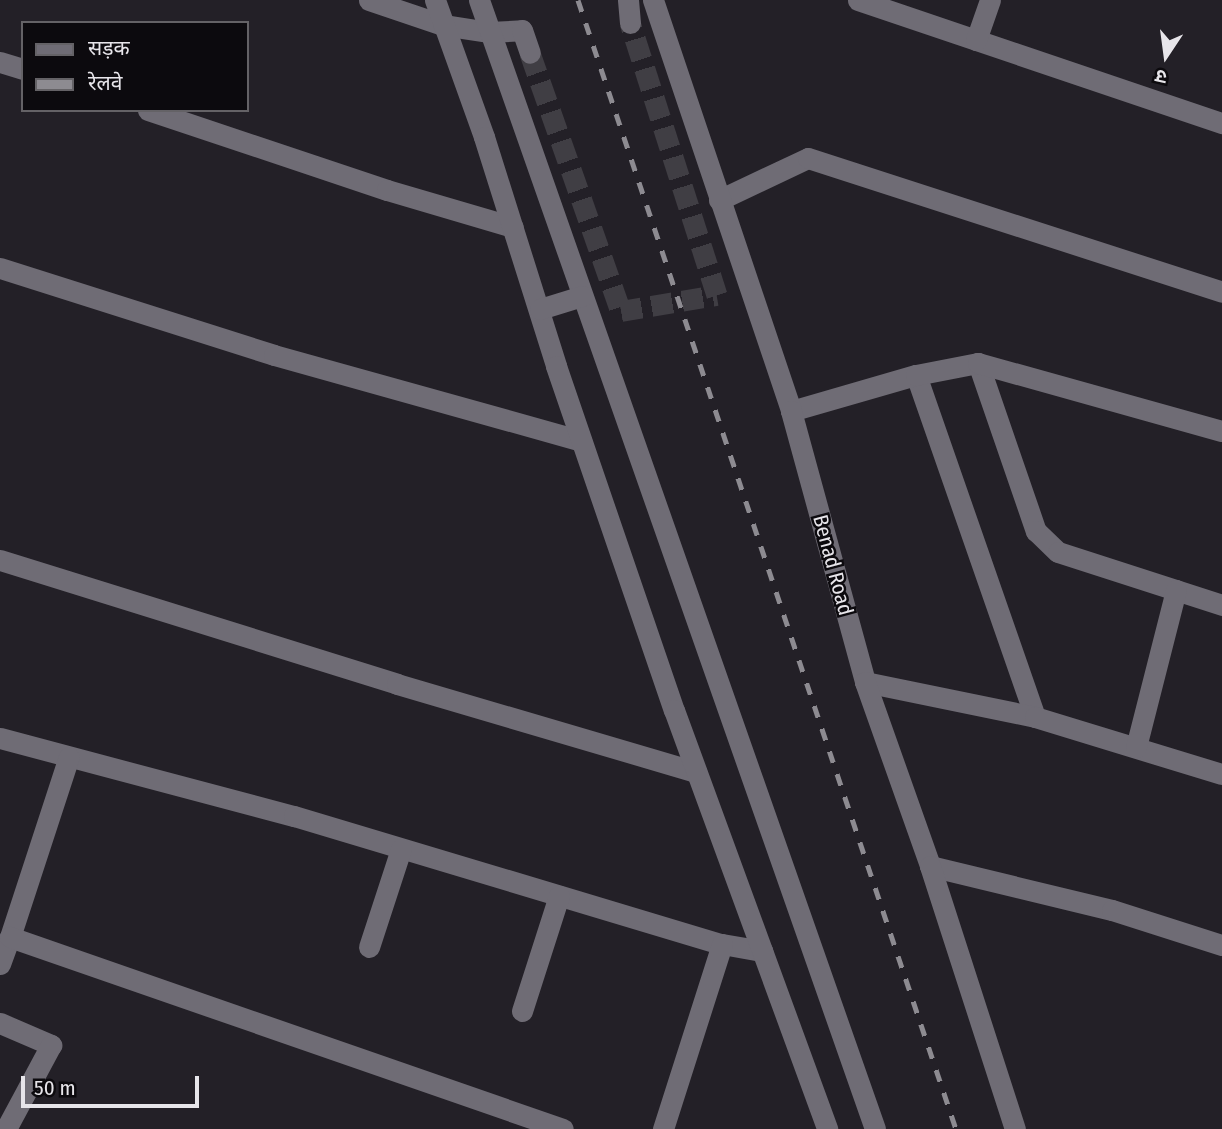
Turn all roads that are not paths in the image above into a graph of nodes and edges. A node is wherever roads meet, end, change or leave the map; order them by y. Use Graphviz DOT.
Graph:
graph roads {
  1 [pos="369,0"];
  2 [pos="435,0"];
  3 [pos="479,0"];
  4 [pos="628,0"];
  5 [pos="653,0"];
  6 [pos="858,0"];
  7 [pos="990,0"];
  8 [pos="630,23"];
  9 [pos="443,25"];
  10 [pos="489,32"];
  11 [pos="976,40"];
  12 [pos="530,53"];
  13 [pos="0,62"];
  14 [pos="21,68"];
  15 [pos="154,112"];
  16 [pos="1222,123"];
  17 [pos="719,200"];
  18 [pos="513,227"];
  19 [pos="0,268"];
  20 [pos="1222,292"];
  21 [pos="582,296"];
  22 [pos="540,309"];
  23 [pos="978,363"];
  24 [pos="916,375"];
  25 [pos="791,411"];
  26 [pos="1222,431"];
  27 [pos="581,441"];
  28 [pos="0,560"];
  29 [pos="1176,590"];
  30 [pos="1222,605"];
  31 [pos="865,682"];
  32 [pos="1035,717"];
  33 [pos="0,738"];
  34 [pos="1136,747"];
  35 [pos="69,757"];
  36 [pos="696,772"];
  37 [pos="1222,774"];
  38 [pos="401,849"];
  39 [pos="930,866"];
  40 [pos="559,896"];
  41 [pos="10,937"];
  42 [pos="722,944"];
  43 [pos="1222,945"];
  44 [pos="369,947"];
  45 [pos="762,951"];
  46 [pos="0,964"];
  47 [pos="522,1011"];
  48 [pos="0,1023"];
  49 [pos="8,1128"];
  50 [pos="563,1129"];
  51 [pos="663,1129"];
  52 [pos="827,1129"];
  53 [pos="874,1129"];
  54 [pos="1015,1129"];
  1 -- 9 [label="street"];
  2 -- 9 [label="street"];
  3 -- 10 [label="street"];
  4 -- 8 [label="street"];
  5 -- 17 [label="street, Benad Road"];
  6 -- 11 [label="street"];
  7 -- 11 [label="street"];
  9 -- 10 [label="street"];
  9 -- 18 [label="street"];
  10 -- 12 [label="street"];
  10 -- 21 [label="street"];
  11 -- 16 [label="street"];
  13 -- 14 [label="street"];
  15 -- 18 [label="street"];
  17 -- 20 [label="street"];
  17 -- 25 [label="street, Benad Road"];
  18 -- 22 [label="street"];
  19 -- 27 [label="street"];
  21 -- 22 [label="street"];
  21 -- 53 [label="street"];
  22 -- 27 [label="street"];
  23 -- 24 [label="street"];
  23 -- 26 [label="street"];
  23 -- 29 [label="street"];
  24 -- 25 [label="street"];
  24 -- 32 [label="street"];
  25 -- 31 [label="street, Benad Road"];
  27 -- 36 [label="street"];
  28 -- 36 [label="street"];
  29 -- 30 [label="street"];
  29 -- 34 [label="street"];
  31 -- 32 [label="street"];
  31 -- 39 [label="street, Benad Road"];
  32 -- 34 [label="street"];
  33 -- 35 [label="street"];
  34 -- 37 [label="street"];
  35 -- 38 [label="street"];
  35 -- 41 [label="street"];
  36 -- 45 [label="street"];
  38 -- 40 [label="street"];
  38 -- 44 [label="street"];
  39 -- 43 [label="street"];
  39 -- 54 [label="street, Benad Road"];
  40 -- 42 [label="street"];
  40 -- 47 [label="street"];
  41 -- 46 [label="street"];
  41 -- 50 [label="street"];
  42 -- 45 [label="street"];
  42 -- 51 [label="street"];
  45 -- 52 [label="street"];
  48 -- 49 [label="street"];
}
